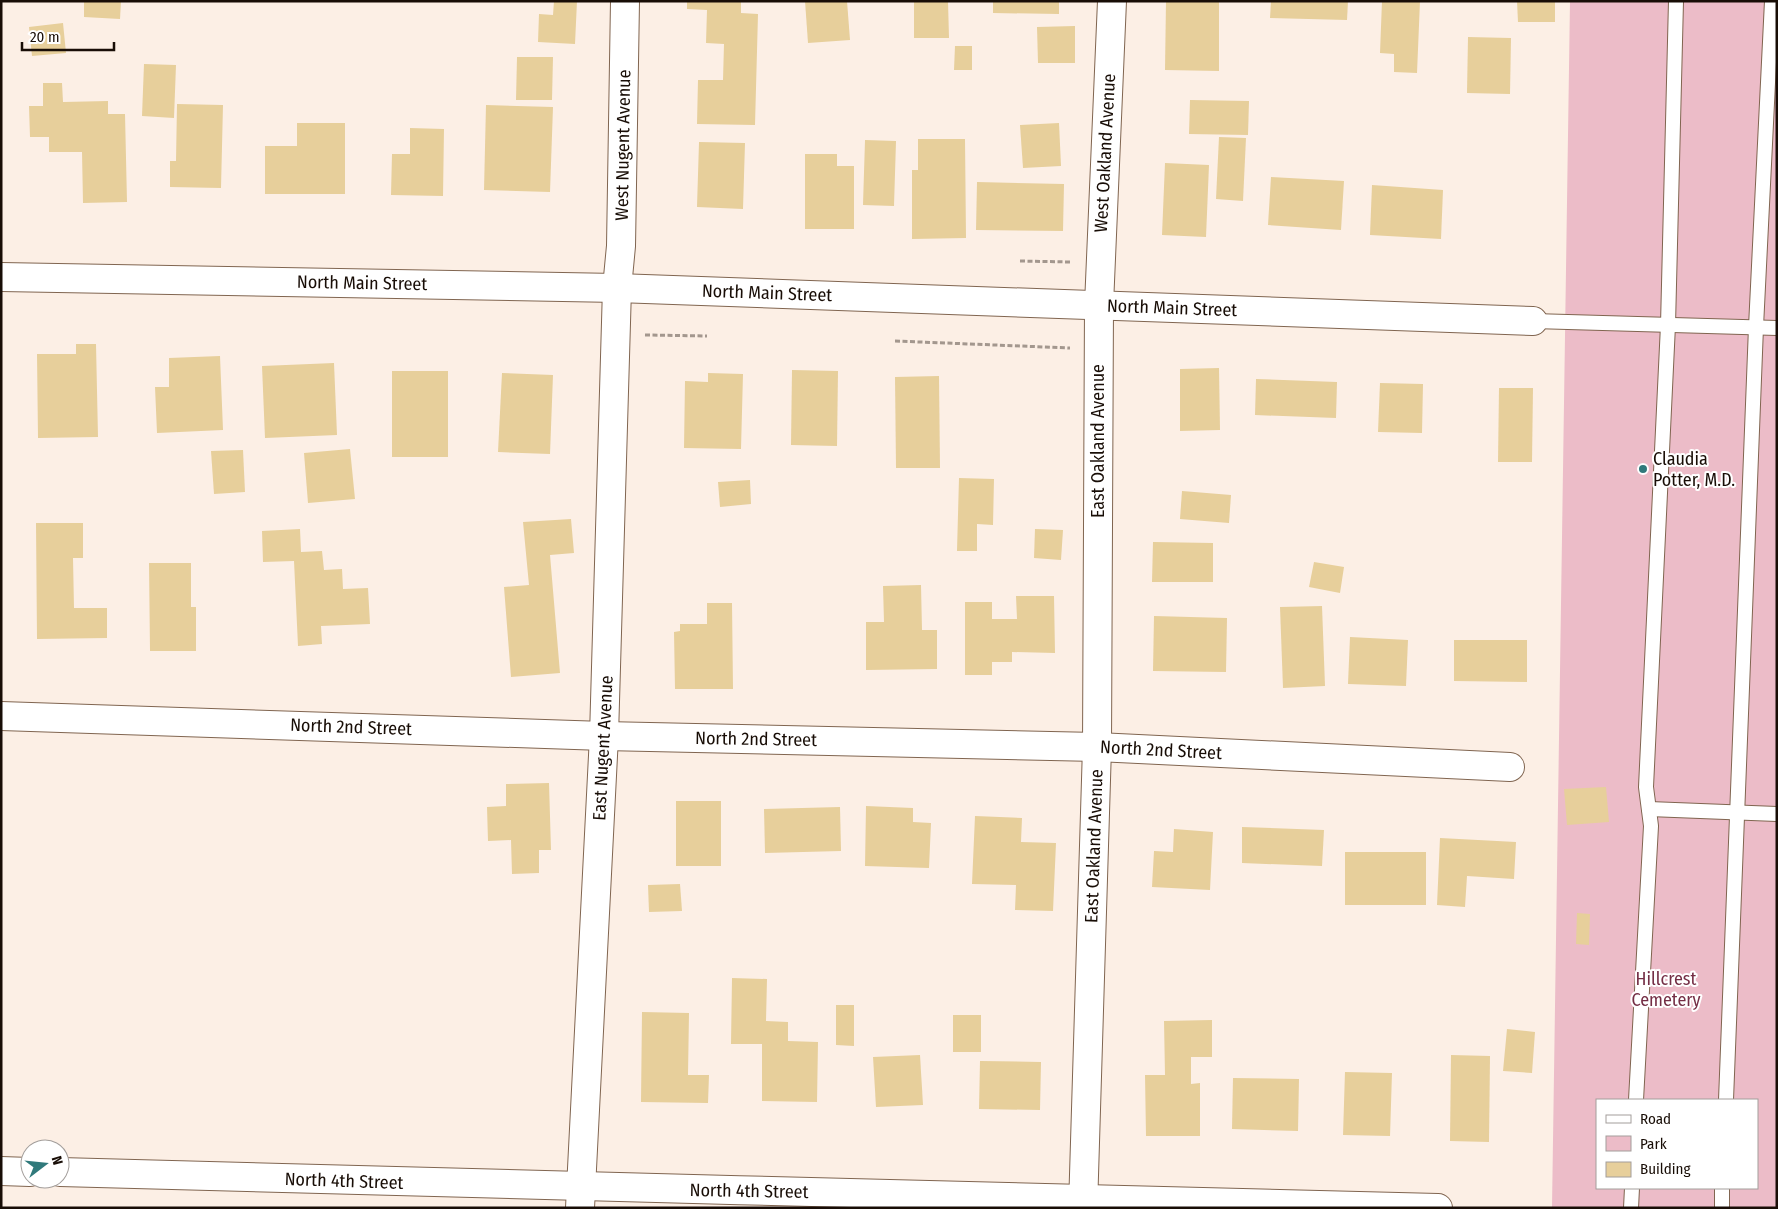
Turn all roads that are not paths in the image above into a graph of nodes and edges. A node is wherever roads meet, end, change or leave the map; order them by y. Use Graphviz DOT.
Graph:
graph roads {
  1 [pos="626,1"];
  2 [pos="1112,1"];
  3 [pos="1676,1"];
  4 [pos="1772,1"];
  5 [pos="1,277"];
  6 [pos="618,288"];
  7 [pos="1098,305"];
  8 [pos="1532,320"];
  9 [pos="1668,325"];
  10 [pos="1756,328"];
  11 [pos="1777,328"];
  12 [pos="1,716"];
  13 [pos="604,736"];
  14 [pos="1096,747"];
  15 [pos="1510,767"];
  16 [pos="1648,809"];
  17 [pos="1738,813"];
  18 [pos="1777,814"];
  19 [pos="1636,1099"];
  20 [pos="1726,1099"];
  21 [pos="1,1171"];
  22 [pos="20,1172"];
  23 [pos="70,1172"];
  24 [pos="1632,1189"];
  25 [pos="1722,1189"];
  26 [pos="580,1198"];
  27 [pos="1083,1203"];
  28 [pos="1438,1208"];
  29 [pos="1631,1208"];
  30 [pos="1722,1208"];
  1 -- 6 [label="street, West Nugent Avenue"];
  2 -- 7 [label="street, West Oakland Avenue"];
  3 -- 9 [label="lane"];
  4 -- 10 [label="lane"];
  5 -- 6 [label="street, North Main Street"];
  6 -- 7 [label="street, North Main Street"];
  6 -- 13 [label="street, East Nugent Avenue"];
  7 -- 8 [label="street, North Main Street"];
  7 -- 14 [label="street, East Oakland Avenue"];
  8 -- 9 [label="lane"];
  9 -- 10 [label="lane"];
  9 -- 16 [label="lane"];
  10 -- 11 [label="lane"];
  10 -- 17 [label="lane"];
  12 -- 13 [label="street, North 2nd Street"];
  13 -- 14 [label="street, North 2nd Street"];
  13 -- 26 [label="street, East Nugent Avenue"];
  14 -- 15 [label="street, North 2nd Street"];
  14 -- 27 [label="street, East Oakland Avenue"];
  16 -- 17 [label="lane"];
  16 -- 19 [label="lane"];
  17 -- 18 [label="lane"];
  17 -- 20 [label="lane"];
  21 -- 22 [label="street"];
  23 -- 26 [label="street, North 4th Street"];
  24 -- 29 [label="lane"];
  25 -- 30 [label="lane"];
  26 -- 27 [label="street, North 4th Street"];
  27 -- 28 [label="street, North 4th Street"];
}
